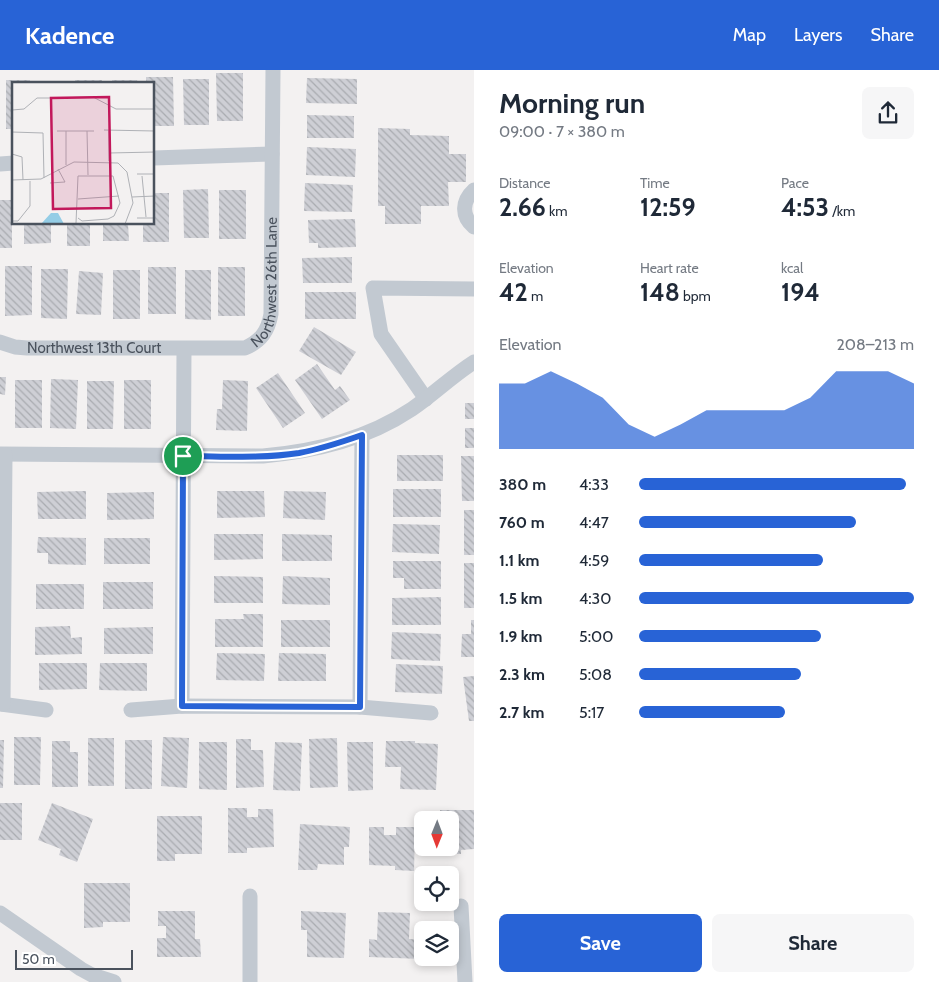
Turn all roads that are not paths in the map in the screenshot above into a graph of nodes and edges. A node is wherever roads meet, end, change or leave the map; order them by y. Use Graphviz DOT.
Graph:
graph roads {
  1 [pos="273,70"];
  2 [pos="272,154"];
  3 [pos="155,158"];
  4 [pos="474,190"];
  5 [pos="474,227"];
  6 [pos="474,289"];
  7 [pos="2,343"];
  8 [pos="184,349"];
  9 [pos="474,362"];
  10 [pos="426,399"];
  11 [pos="362,435"];
  12 [pos="3,454"];
  13 [pos="183,456"];
  14 [pos="2,525"];
  15 [pos="2,704"];
  16 [pos="182,706"];
  17 [pos="360,707"];
  18 [pos="46,710"];
  19 [pos="131,710"];
  20 [pos="431,713"];
  21 [pos="250,896"];
  22 [pos="461,906"];
  23 [pos="0,913"];
  24 [pos="114,982"];
  25 [pos="250,982"];
  26 [pos="465,982"];
  1 -- 2 [label="street, Northwest 26th Lane"];
  2 -- 3 [label="street"];
  2 -- 8 [label="street, Northwest 26th Lane"];
  4 -- 5 [label="street"];
  6 -- 10 [label="street"];
  7 -- 8 [label="street, Northwest 13th Court"];
  8 -- 13 [label="street"];
  9 -- 10 [label="street"];
  10 -- 11 [label="street"];
  11 -- 13 [label="street"];
  11 -- 17 [label="street"];
  12 -- 13 [label="street"];
  12 -- 14 [label="street"];
  13 -- 16 [label="street"];
  14 -- 15 [label="street"];
  15 -- 18 [label="street"];
  16 -- 17 [label="street"];
  16 -- 19 [label="street"];
  17 -- 20 [label="street"];
  21 -- 25 [label="street"];
  22 -- 26 [label="street"];
  23 -- 24 [label="street"];
}
